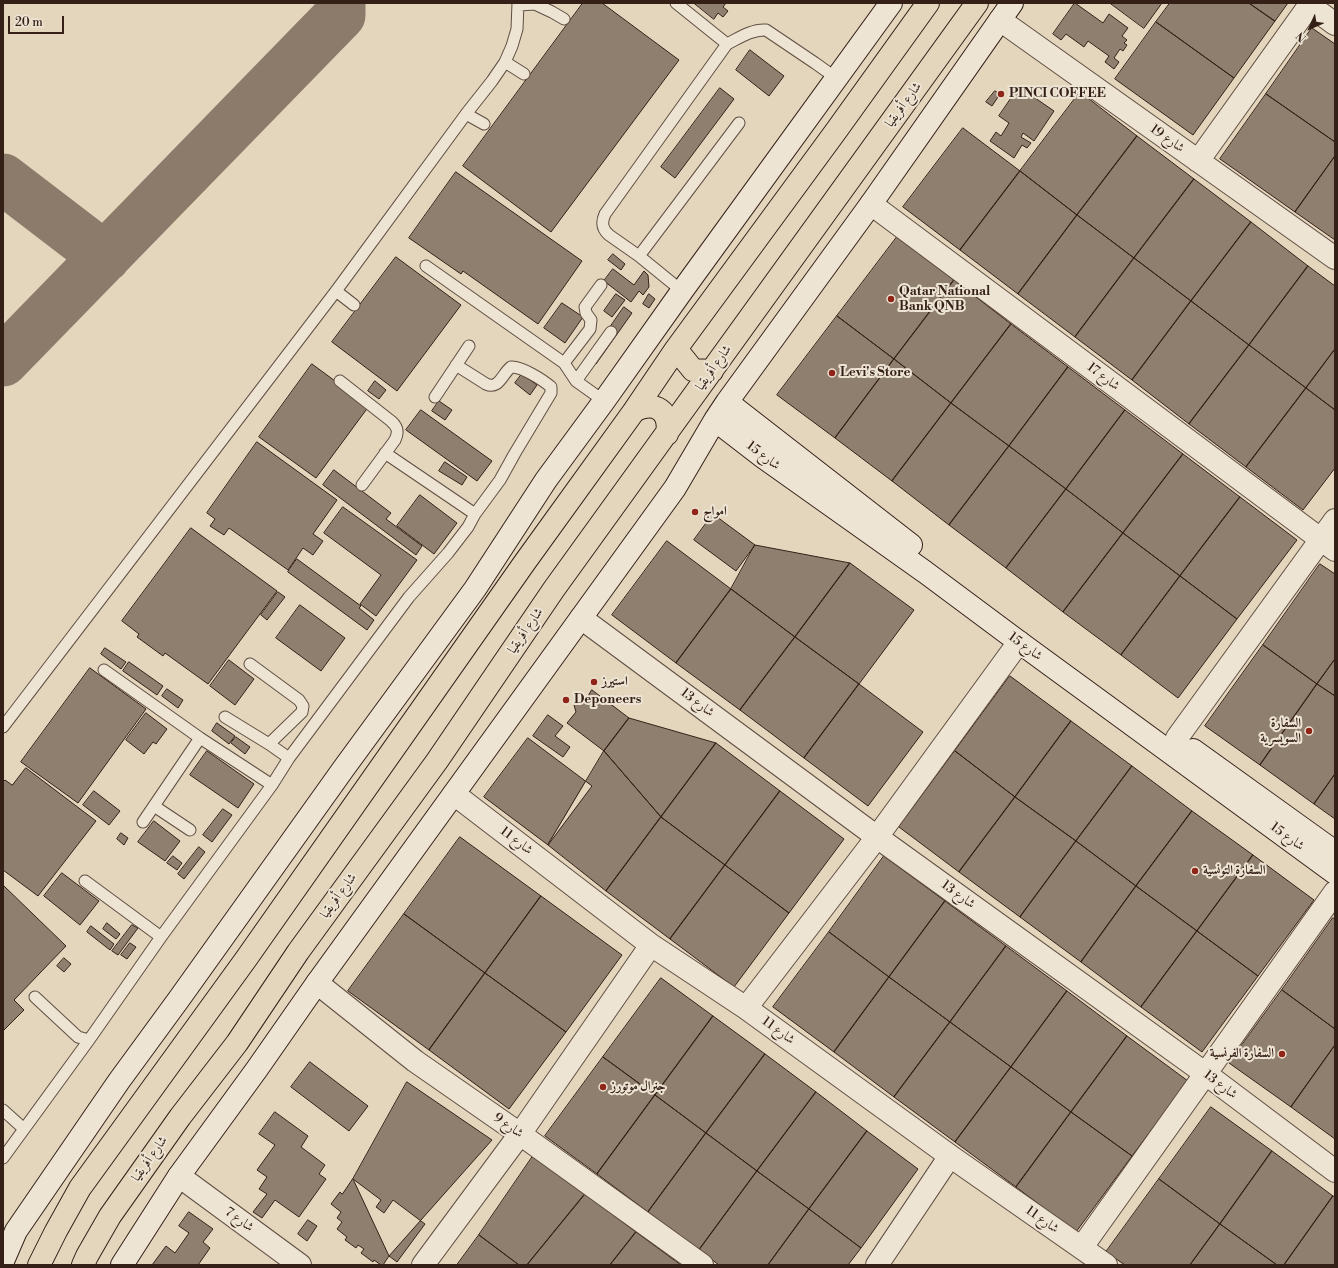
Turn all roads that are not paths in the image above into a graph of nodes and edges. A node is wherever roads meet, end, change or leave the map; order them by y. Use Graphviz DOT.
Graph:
graph roads {
  1 [pos="676,3"];
  2 [pos="891,3"];
  3 [pos="928,3"];
  4 [pos="977,3"];
  5 [pos="519,4"];
  6 [pos="1310,4"];
  7 [pos="1006,11"];
  8 [pos="564,19"];
  9 [pos="1335,24"];
  10 [pos="728,44"];
  11 [pos="505,62"];
  12 [pos="524,74"];
  13 [pos="836,78"];
  14 [pos="466,114"];
  15 [pos="739,123"];
  16 [pos="484,124"];
  17 [pos="1198,161"];
  18 [pos="871,204"];
  19 [pos="639,256"];
  20 [pos="1335,258"];
  21 [pos="426,266"];
  22 [pos="601,285"];
  23 [pos="682,290"];
  24 [pos="336,291"];
  25 [pos="354,304"];
  26 [pos="611,332"];
  27 [pos="469,346"];
  28 [pos="676,349"];
  29 [pos="564,363"];
  30 [pos="456,365"];
  31 [pos="712,371"];
  32 [pos="340,381"];
  33 [pos="576,381"];
  34 [pos="435,397"];
  35 [pos="604,401"];
  36 [pos="727,402"];
  37 [pos="634,411"];
  38 [pos="715,420"];
  39 [pos="667,434"];
  40 [pos="385,453"];
  41 [pos="362,485"];
  42 [pos="475,514"];
  43 [pos="1335,520"];
  44 [pos="1328,545"];
  45 [pos="581,618"];
  46 [pos="1019,642"];
  47 [pos="250,664"];
  48 [pos="104,670"];
  49 [pos="225,717"];
  50 [pos="3,727"];
  51 [pos="200,738"];
  52 [pos="1177,738"];
  53 [pos="269,744"];
  54 [pos="289,758"];
  55 [pos="272,785"];
  56 [pos="454,794"];
  57 [pos="154,806"];
  58 [pos="143,822"];
  59 [pos="190,830"];
  60 [pos="877,837"];
  61 [pos="1335,852"];
  62 [pos="1335,873"];
  63 [pos="85,881"];
  64 [pos="1335,892"];
  65 [pos="161,937"];
  66 [pos="651,944"];
  67 [pos="317,983"];
  68 [pos="35,997"];
  69 [pos="746,1008"];
  70 [pos="90,1040"];
  71 [pos="1206,1074"];
  72 [pos="3,1110"];
  73 [pos="24,1128"];
  74 [pos="520,1134"];
  75 [pos="950,1156"];
  76 [pos="3,1158"];
  77 [pos="1335,1171"];
  78 [pos="179,1176"];
  79 [pos="1082,1247"];
  80 [pos="3,1261"];
  81 [pos="39,1265"];
  82 [pos="83,1265"];
  83 [pos="122,1265"];
  84 [pos="300,1265"];
  85 [pos="422,1265"];
  86 [pos="702,1265"];
  87 [pos="877,1265"];
  88 [pos="1106,1265"];
  1 -- 10 [label="lane"];
  2 -- 13 [label="street"];
  3 -- 28 [label="highway"];
  4 -- 31 [label="highway, شارع أفريقيا"];
  5 -- 8 [label="lane"];
  5 -- 11 [label="lane"];
  6 -- 9 [label="street"];
  6 -- 17 [label="street"];
  7 -- 17 [label="street, شارع 19"];
  7 -- 18 [label="street"];
  10 -- 13 [label="lane"];
  10 -- 19 [label="lane"];
  11 -- 12 [label="lane"];
  11 -- 14 [label="lane"];
  13 -- 23 [label="street"];
  14 -- 16 [label="lane"];
  14 -- 24 [label="lane"];
  15 -- 19 [label="lane"];
  17 -- 20 [label="street, شارع 19"];
  18 -- 36 [label="street"];
  18 -- 44 [label="street, شارع 17"];
  19 -- 23 [label="lane"];
  21 -- 29 [label="lane"];
  22 -- 29 [label="lane"];
  23 -- 35 [label="street"];
  24 -- 25 [label="lane"];
  24 -- 50 [label="lane"];
  26 -- 33 [label="lane"];
  27 -- 30 [label="lane"];
  28 -- 31 [label="highway"];
  28 -- 37 [label="highway"];
  29 -- 33 [label="lane"];
  30 -- 34 [label="lane"];
  30 -- 42 [label="lane"];
  31 -- 39 [label="highway, شارع أفريقيا"];
  32 -- 40 [label="lane"];
  33 -- 35 [label="lane"];
  35 -- 80 [label="street"];
  36 -- 38 [label="street"];
  36 -- 52 [label="street, شارع 15"];
  37 -- 39 [label="highway"];
  37 -- 81 [label="highway"];
  38 -- 45 [label="street"];
  38 -- 46 [label="street, شارع 15"];
  39 -- 82 [label="highway, شارع أفريقيا"];
  40 -- 41 [label="lane"];
  40 -- 42 [label="lane"];
  42 -- 54 [label="lane"];
  43 -- 44 [label="street"];
  44 -- 52 [label="street"];
  45 -- 56 [label="street"];
  45 -- 60 [label="street, شارع 13"];
  46 -- 60 [label="street"];
  46 -- 62 [label="street, شارع 15"];
  47 -- 53 [label="lane"];
  48 -- 51 [label="lane"];
  49 -- 53 [label="lane"];
  51 -- 55 [label="lane"];
  51 -- 57 [label="lane"];
  52 -- 61 [label="street, شارع 15"];
  53 -- 54 [label="lane"];
  54 -- 55 [label="lane"];
  55 -- 65 [label="lane"];
  56 -- 66 [label="street, شارع 11"];
  56 -- 67 [label="street"];
  57 -- 58 [label="lane"];
  57 -- 59 [label="lane"];
  60 -- 69 [label="street"];
  60 -- 71 [label="street, شارع 13"];
  63 -- 65 [label="lane"];
  64 -- 71 [label="street"];
  65 -- 70 [label="lane"];
  66 -- 69 [label="street, شارع 11"];
  66 -- 74 [label="street"];
  67 -- 74 [label="street, شارع 9"];
  67 -- 78 [label="street"];
  68 -- 70 [label="lane"];
  69 -- 75 [label="street, شارع 11"];
  70 -- 73 [label="lane"];
  71 -- 77 [label="street, شارع 13"];
  71 -- 79 [label="street"];
  72 -- 73 [label="lane"];
  73 -- 76 [label="lane"];
  74 -- 85 [label="street"];
  74 -- 86 [label="street, شارع 9"];
  75 -- 79 [label="street, شارع 11"];
  75 -- 87 [label="street"];
  78 -- 83 [label="street"];
  78 -- 84 [label="street, شارع 7"];
  79 -- 88 [label="street, شارع 11"];
}
